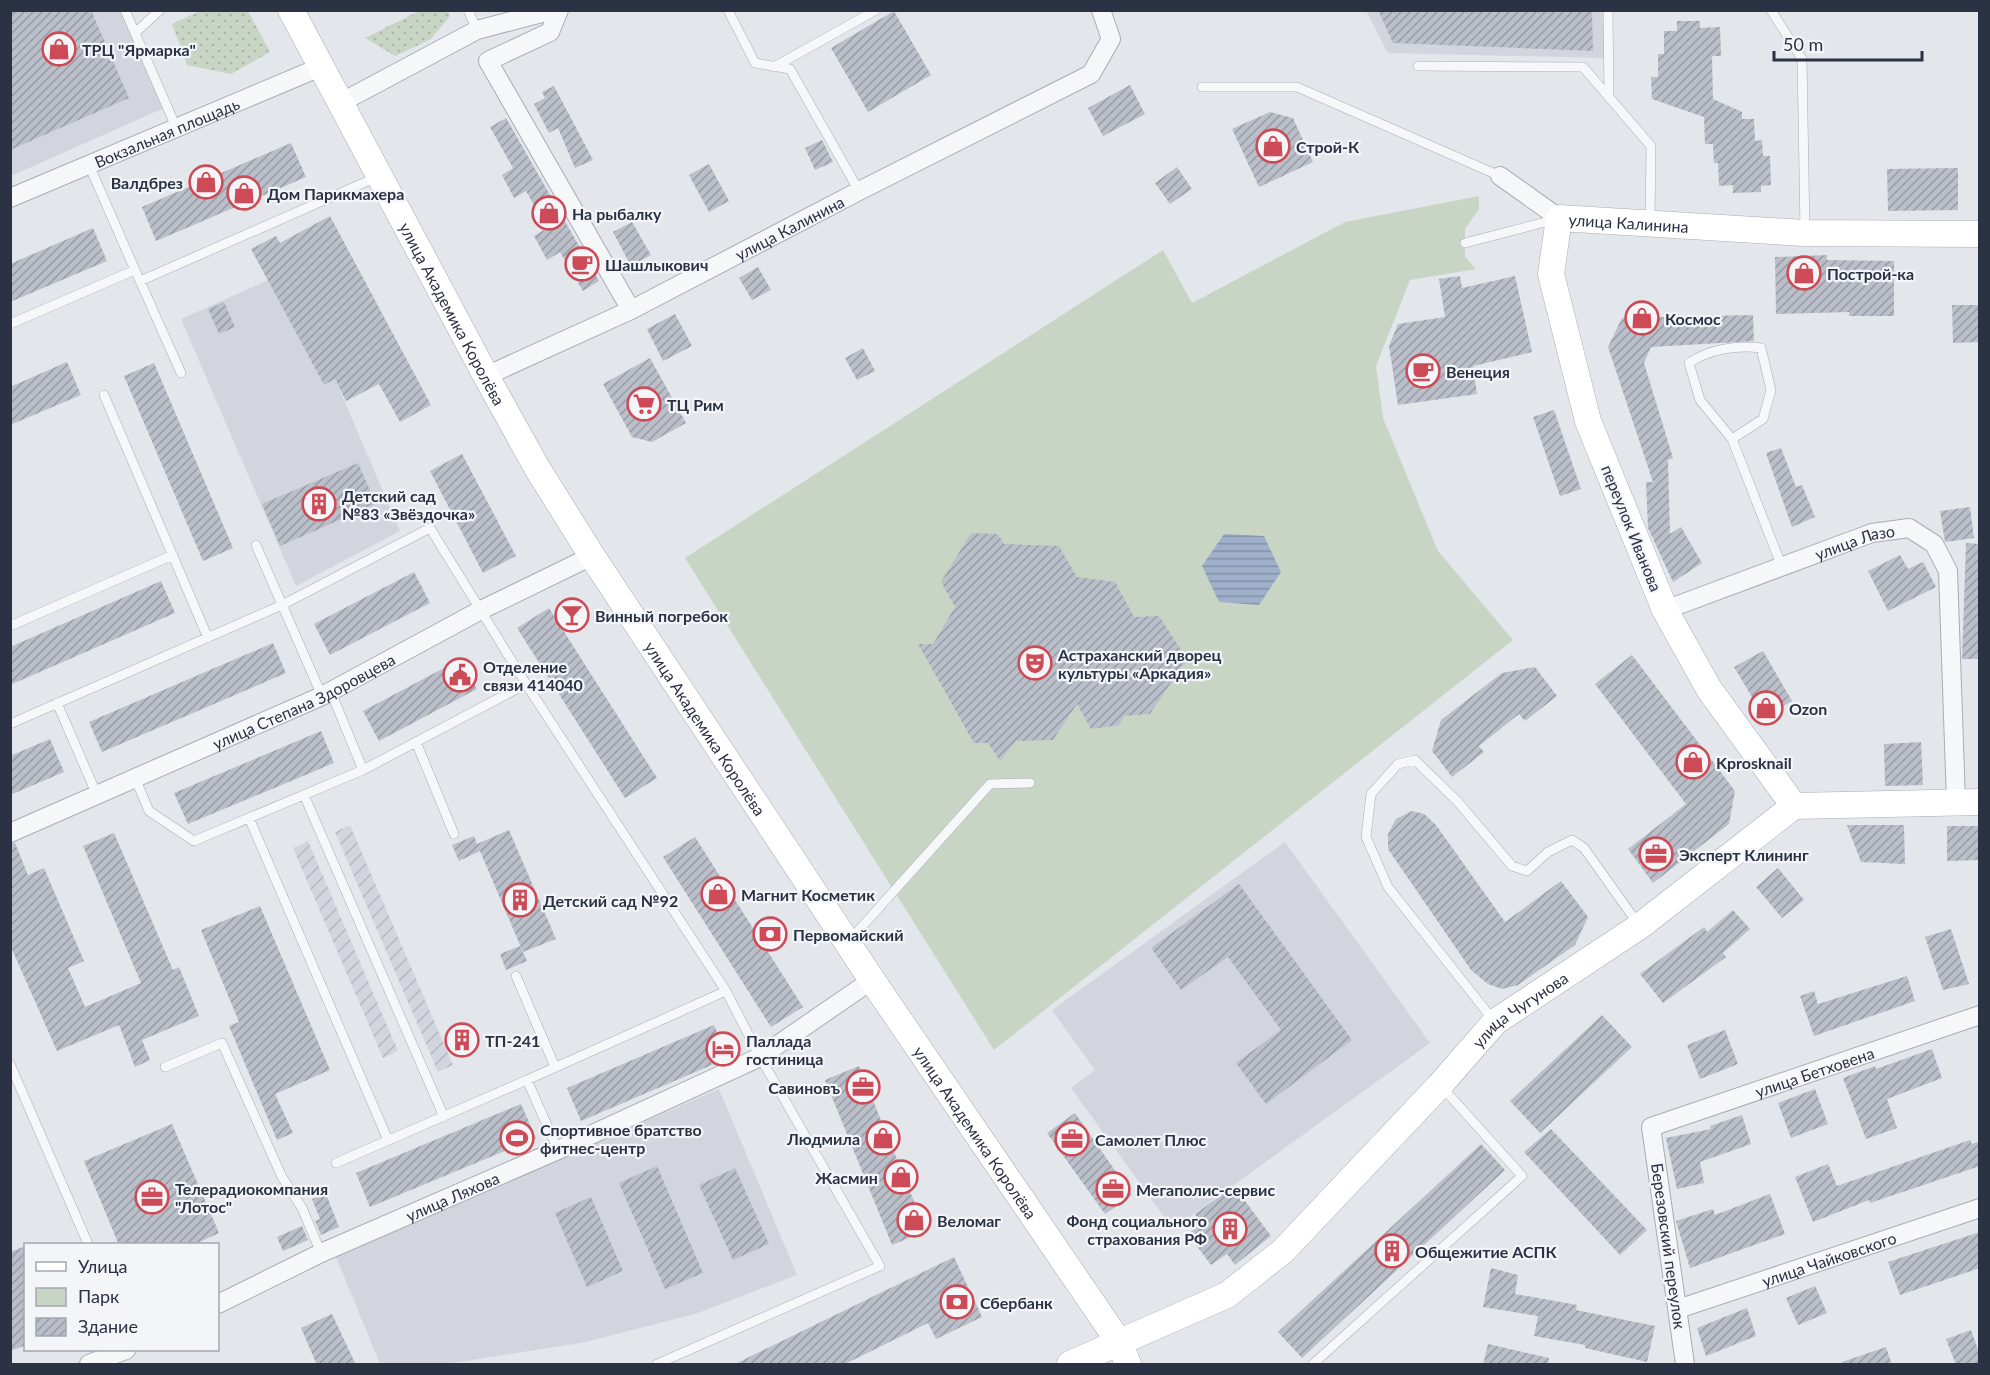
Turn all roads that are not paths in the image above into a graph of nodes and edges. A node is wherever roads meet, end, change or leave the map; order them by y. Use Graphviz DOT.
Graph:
graph roads {
  1 [pos="126,10"];
  2 [pos="160,10"];
  3 [pos="291,10"];
  4 [pos="302,10"];
  5 [pos="468,10"];
  6 [pos="553,10"];
  7 [pos="559,10"];
  8 [pos="728,10"];
  9 [pos="876,10"];
  10 [pos="1101,10"];
  11 [pos="1608,10"];
  12 [pos="1771,10"];
  13 [pos="477,30"];
  14 [pos="135,33"];
  15 [pos="323,66"];
  16 [pos="1418,66"];
  17 [pos="774,67"];
  18 [pos="1202,87"];
  19 [pos="1609,98"];
  20 [pos="340,103"];
  21 [pos="176,127"];
  22 [pos="89,165"];
  23 [pos="380,176"];
  24 [pos="1500,176"];
  25 [pos="859,190"];
  26 [pos="10,198"];
  27 [pos="1559,218"];
  28 [pos="1650,223"];
  29 [pos="1805,233"];
  30 [pos="1980,234"];
  31 [pos="1465,243"];
  32 [pos="135,270"];
  33 [pos="140,280"];
  34 [pos="631,310"];
  35 [pos="10,324"];
  36 [pos="181,373"];
  37 [pos="486,376"];
  38 [pos="104,395"];
  39 [pos="1732,439"];
  40 [pos="256,546"];
  41 [pos="173,555"];
  42 [pos="592,556"];
  43 [pos="1782,567"];
  44 [pos="282,605"];
  45 [pos="1665,610"];
  46 [pos="479,611"];
  47 [pos="10,626"];
  48 [pos="208,638"];
  49 [pos="526,684"];
  50 [pos="326,694"];
  51 [pos="57,703"];
  52 [pos="10,724"];
  53 [pos="416,742"];
  54 [pos="363,770"];
  55 [pos="135,778"];
  56 [pos="1030,783"];
  57 [pos="97,795"];
  58 [pos="304,795"];
  59 [pos="1968,802"];
  60 [pos="1794,807"];
  61 [pos="249,818"];
  62 [pos="10,833"];
  63 [pos="454,834"];
  64 [pos="1640,926"];
  65 [pos="847,943"];
  66 [pos="516,976"];
  67 [pos="872,980"];
  68 [pos="726,991"];
  69 [pos="1980,1015"];
  70 [pos="1495,1022"];
  71 [pos="760,1057"];
  72 [pos="10,1064"];
  73 [pos="165,1067"];
  74 [pos="555,1067"];
  75 [pos="527,1080"];
  76 [pos="1440,1085"];
  77 [pos="444,1117"];
  78 [pos="1651,1127"];
  79 [pos="388,1140"];
  80 [pos="558,1150"];
  81 [pos="336,1163"];
  82 [pos="1980,1208"];
  83 [pos="87,1243"];
  84 [pos="321,1253"];
  85 [pos="219,1304"];
  86 [pos="1678,1309"];
  87 [pos="122,1351"];
  88 [pos="1124,1353"];
  89 [pos="89,1365"];
  90 [pos="657,1365"];
  91 [pos="1070,1365"];
  92 [pos="1313,1365"];
  93 [pos="1685,1365"];
  1 -- 14 [label="lane"];
  2 -- 14 [label="lane"];
  3 -- 15 [label="street"];
  4 -- 15 [label="street"];
  5 -- 13 [label="lane"];
  6 -- 13 [label="street"];
  7 -- 34 [label="street"];
  8 -- 17 [label="lane"];
  9 -- 17 [label="lane"];
  10 -- 25 [label="street, улица Калинина"];
  11 -- 19 [label="lane"];
  12 -- 29 [label="lane"];
  13 -- 20 [label="street"];
  14 -- 21 [label="lane"];
  15 -- 20 [label="street, улица Академика Королёва"];
  15 -- 21 [label="street, Вокзальная площадь"];
  16 -- 19 [label="lane"];
  17 -- 25 [label="lane"];
  18 -- 24 [label="lane, улица Калинина"];
  19 -- 28 [label="lane"];
  20 -- 23 [label="street, улица Академика Королёва"];
  21 -- 22 [label="street, Вокзальная площадь"];
  22 -- 26 [label="street, Вокзальная площадь"];
  22 -- 32 [label="lane"];
  23 -- 33 [label="lane"];
  23 -- 37 [label="street, улица Академика Королёва"];
  24 -- 27 [label="street, улица Калинина"];
  25 -- 34 [label="street, улица Калинина"];
  27 -- 28 [label="street, улица Калинина"];
  27 -- 31 [label="lane"];
  27 -- 45 [label="street, переулок Иванова"];
  28 -- 29 [label="street, улица Калинина"];
  29 -- 30 [label="street, улица Калинина"];
  32 -- 33 [label="lane"];
  32 -- 35 [label="lane"];
  33 -- 36 [label="lane"];
  34 -- 37 [label="street, улица Калинина"];
  37 -- 42 [label="street, улица Академика Королёва"];
  38 -- 41 [label="lane"];
  39 -- 39 [label="lane"];
  39 -- 43 [label="lane"];
  40 -- 44 [label="lane"];
  41 -- 47 [label="lane"];
  41 -- 48 [label="lane"];
  42 -- 46 [label="street, улица Степана Здоровцева"];
  42 -- 65 [label="street, улица Академика Королёва"];
  43 -- 45 [label="street, улица Лазо"];
  43 -- 59 [label="street, улица Лазо"];
  44 -- 46 [label="lane"];
  44 -- 48 [label="lane"];
  44 -- 50 [label="lane"];
  45 -- 60 [label="street, переулок Иванова"];
  46 -- 49 [label="lane"];
  46 -- 50 [label="street, улица Степана Здоровцева"];
  48 -- 51 [label="lane"];
  49 -- 53 [label="lane"];
  49 -- 68 [label="lane"];
  50 -- 54 [label="lane"];
  50 -- 55 [label="street, улица Степана Здоровцева"];
  51 -- 52 [label="lane"];
  51 -- 57 [label="lane"];
  53 -- 54 [label="lane"];
  53 -- 63 [label="lane"];
  54 -- 58 [label="lane"];
  55 -- 57 [label="street, улица Степана Здоровцева"];
  55 -- 61 [label="lane"];
  56 -- 65 [label="lane"];
  57 -- 62 [label="street, улица Степана Здоровцева"];
  58 -- 61 [label="lane"];
  58 -- 77 [label="lane"];
  59 -- 60 [label="street"];
  60 -- 64 [label="street, улица Чугунова"];
  61 -- 79 [label="lane"];
  64 -- 70 [label="street, улица Чугунова"];
  64 -- 70 [label="lane"];
  65 -- 67 [label="street, улица Академика Королёва"];
  66 -- 74 [label="lane"];
  67 -- 71 [label="street, улица Ляхова"];
  67 -- 88 [label="street, улица Академика Королёва"];
  68 -- 71 [label="lane"];
  68 -- 74 [label="lane"];
  69 -- 78 [label="street, улица Бетховена"];
  70 -- 76 [label="street, улица Чугунова"];
  71 -- 80 [label="street, улица Ляхова"];
  71 -- 90 [label="lane"];
  72 -- 83 [label="lane"];
  73 -- 84 [label="lane"];
  74 -- 75 [label="lane"];
  75 -- 77 [label="lane"];
  75 -- 80 [label="lane"];
  76 -- 88 [label="street, улица Чугунова"];
  76 -- 92 [label="lane"];
  77 -- 79 [label="lane"];
  78 -- 86 [label="street, Березовский переулок"];
  79 -- 81 [label="lane"];
  80 -- 84 [label="street, улица Ляхова"];
  82 -- 86 [label="street, улица Чайковского"];
  84 -- 85 [label="street, улица Ляхова"];
  86 -- 93 [label="street, Березовский переулок"];
  87 -- 89 [label="street"];
  88 -- 91 [label="street, улица Чугунова"];
}
